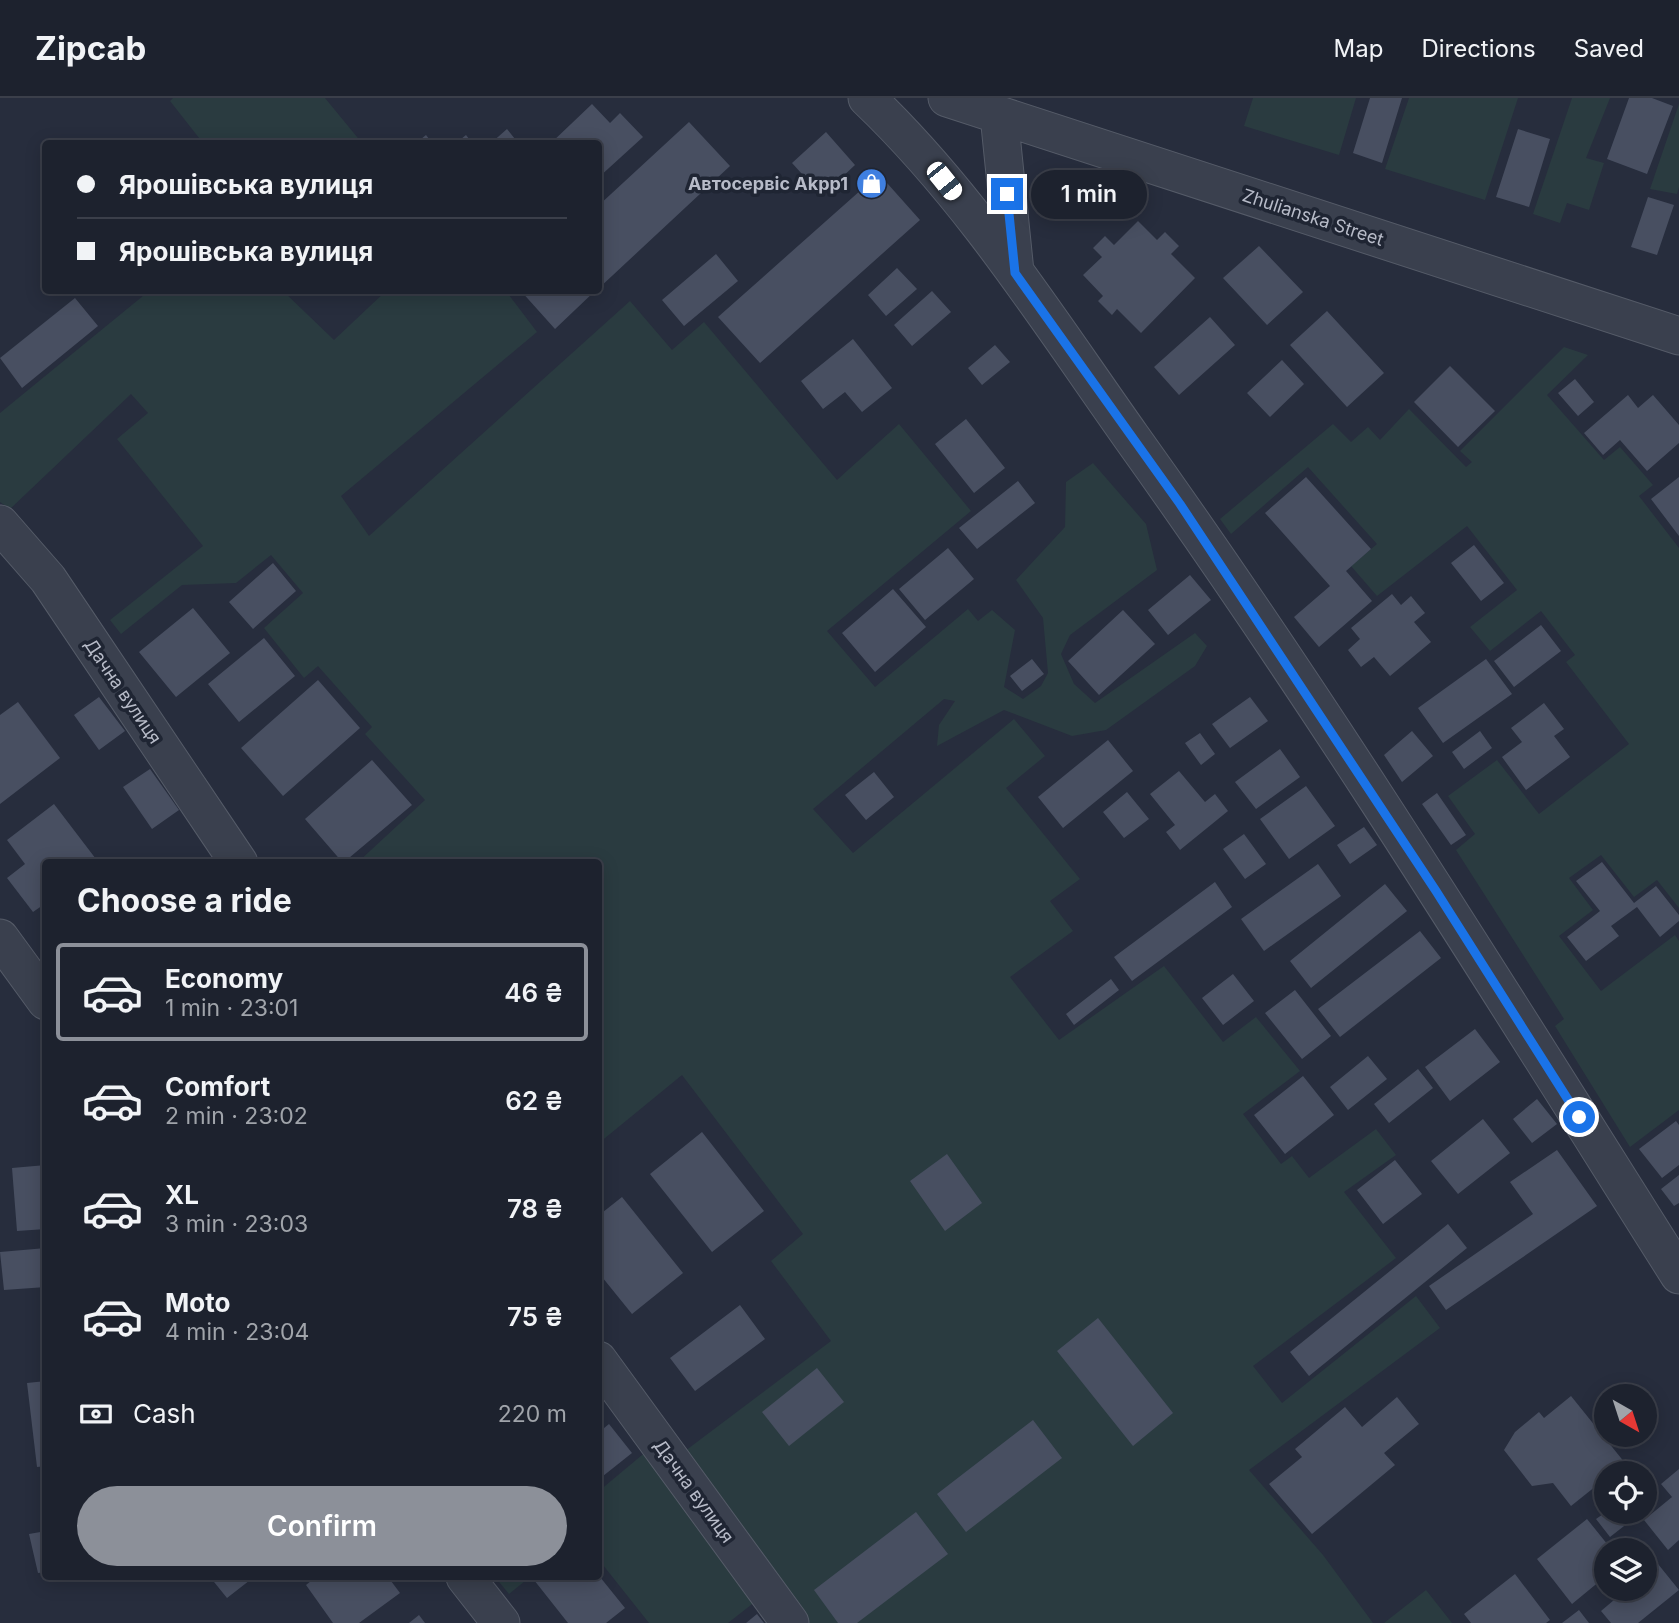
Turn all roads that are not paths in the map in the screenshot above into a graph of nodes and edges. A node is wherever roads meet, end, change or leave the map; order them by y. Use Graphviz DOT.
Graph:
graph roads {
  1 [pos="867,98"];
  2 [pos="947,98"];
  3 [pos="999,115"];
  4 [pos="1015,273"];
  5 [pos="1679,336"];
  6 [pos="0,524"];
  7 [pos="236,859"];
  8 [pos="0,937"];
  9 [pos="42,995"];
  10 [pos="1679,1275"];
  11 [pos="602,1365"];
  12 [pos="467,1580"];
  13 [pos="501,1623"];
  14 [pos="790,1623"];
  1 -- 4 [label="street"];
  2 -- 3 [label="street, Zhulianska Street"];
  3 -- 4 [label="street"];
  3 -- 5 [label="street, Zhulianska Street"];
  4 -- 10 [label="street"];
  6 -- 7 [label="street, Дачна вулиця"];
  8 -- 9 [label="street"];
  11 -- 14 [label="street, Дачна вулиця"];
  12 -- 13 [label="street"];
}
